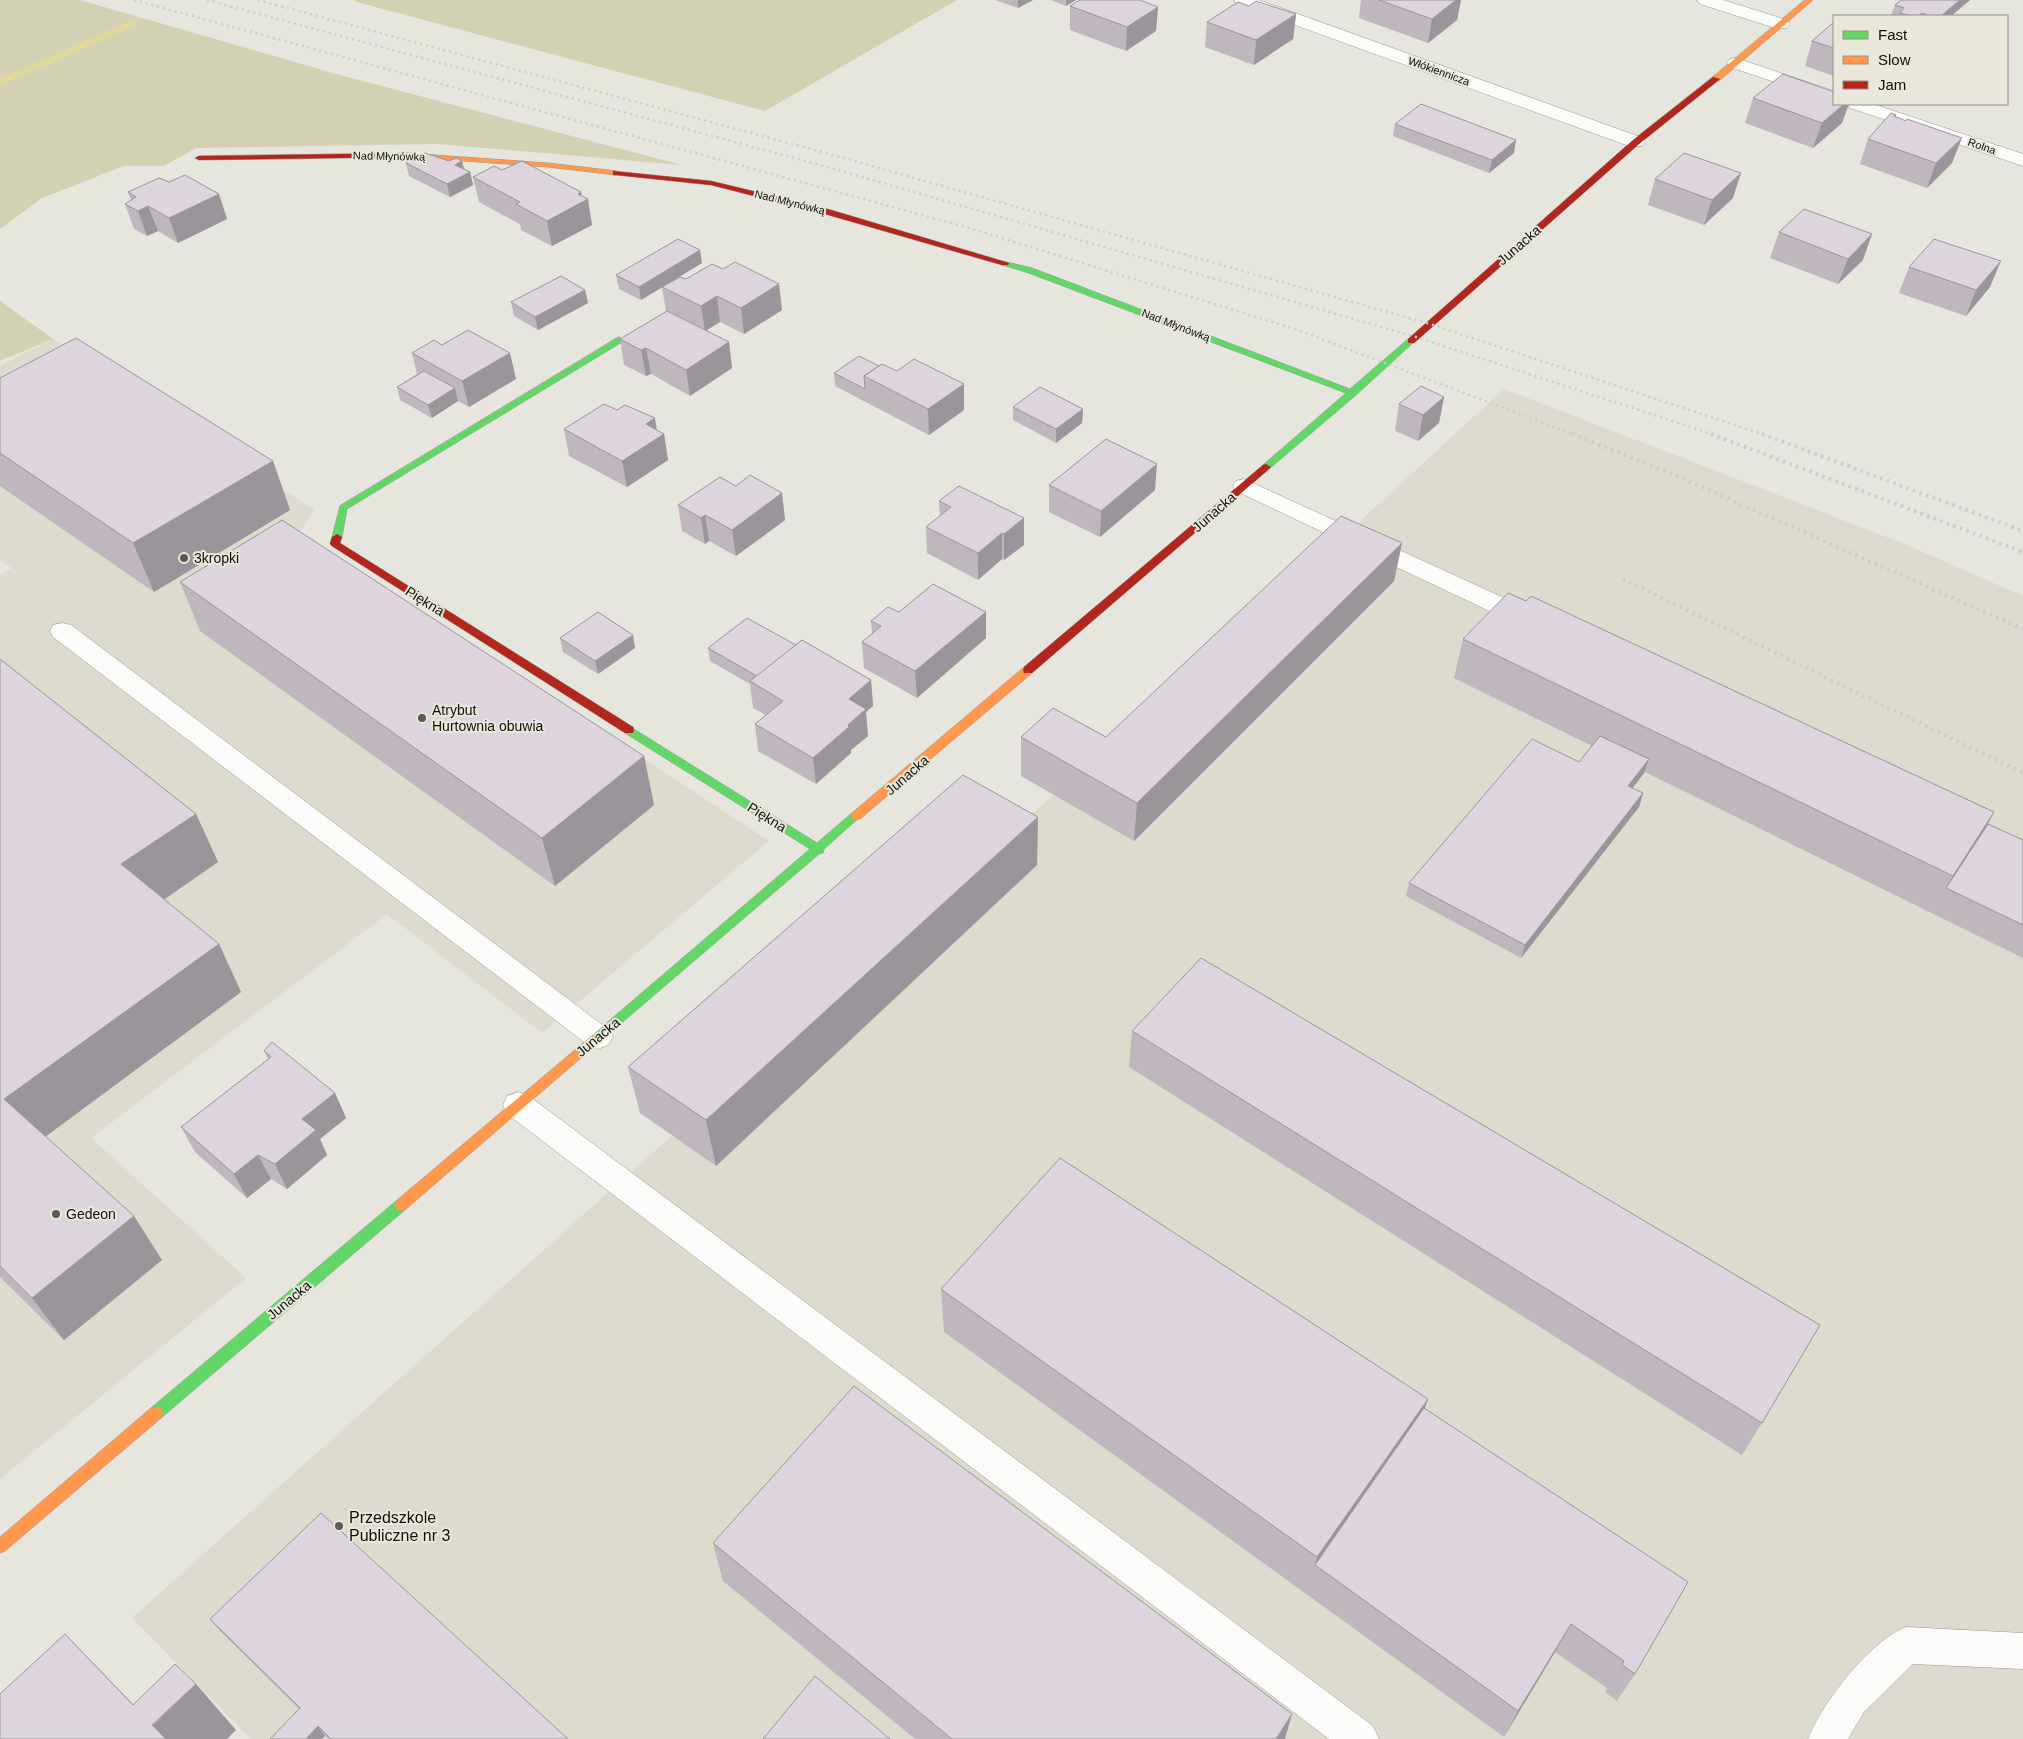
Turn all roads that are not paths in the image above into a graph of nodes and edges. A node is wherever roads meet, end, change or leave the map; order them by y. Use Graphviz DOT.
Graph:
graph roads {
  1 [pos="1243,0"];
  2 [pos="1706,0"];
  3 [pos="1809,0"];
  4 [pos="1781,24"];
  5 [pos="1736,63"];
  6 [pos="1833,96"];
  7 [pos="1859,105"];
  8 [pos="1636,142"];
  9 [pos="199,158"];
  10 [pos="2023,160"];
  11 [pos="620,340"];
  12 [pos="1353,393"];
  13 [pos="1244,486"];
  14 [pos="62,631"];
  15 [pos="1555,631"];
  16 [pos="819,850"];
  17 [pos="598,1037"];
  18 [pos="518,1105"];
  19 [pos="0,1546"];
  20 [pos="2023,1651"];
  21 [pos="1360,1739"];
  22 [pos="1827,1739"];
  1 -- 8 [label="street, Włókiennicza"];
  2 -- 4 [label="street"];
  3 -- 4 [label="street, Junacka"];
  4 -- 5 [label="street, Junacka"];
  5 -- 6 [label="street"];
  5 -- 8 [label="street, Junacka"];
  7 -- 10 [label="street, Rolna"];
  8 -- 12 [label="street, Junacka"];
  9 -- 12 [label="street, Nad Młynówką"];
  11 -- 16 [label="street, Piękna"];
  12 -- 13 [label="street, Junacka"];
  13 -- 15 [label="street"];
  13 -- 16 [label="street, Junacka"];
  14 -- 17 [label="street"];
  16 -- 17 [label="street, Junacka"];
  17 -- 18 [label="street, Junacka"];
  18 -- 19 [label="street, Junacka"];
  18 -- 21 [label="street"];
  20 -- 22 [label="street"];
}
